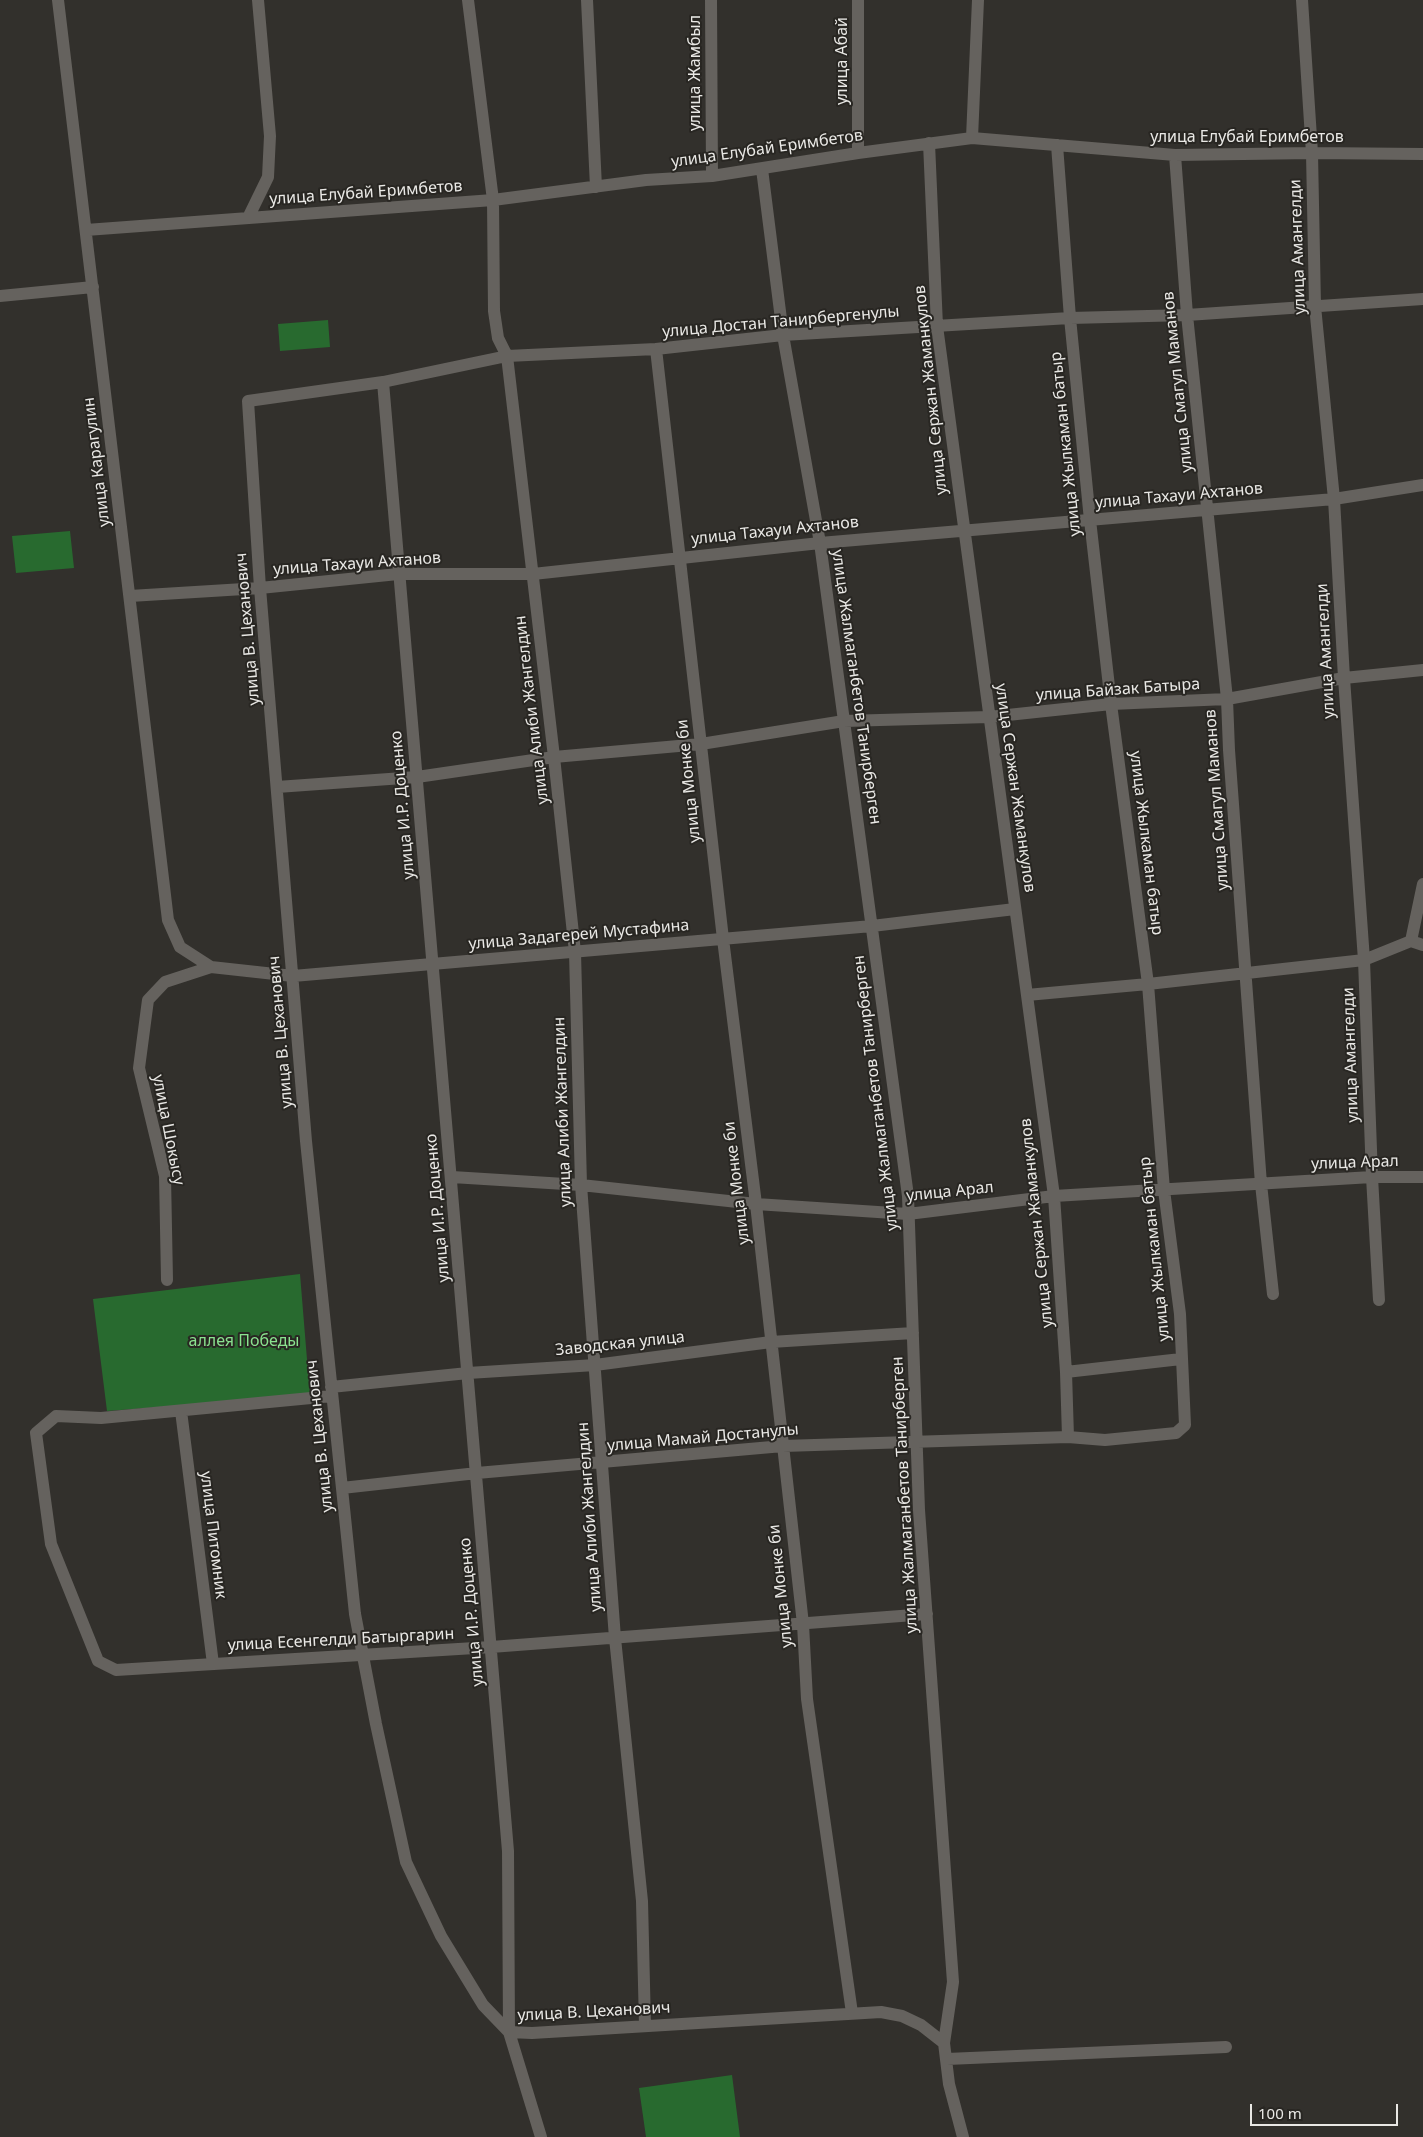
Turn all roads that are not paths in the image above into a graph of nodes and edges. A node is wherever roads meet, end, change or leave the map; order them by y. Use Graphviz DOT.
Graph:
graph roads {
  1 [pos="58,0"];
  2 [pos="258,0"];
  3 [pos="468,0"];
  4 [pos="587,0"];
  5 [pos="711,0"];
  6 [pos="858,0"];
  7 [pos="978,0"];
  8 [pos="1302,0"];
  9 [pos="972,138"];
  10 [pos="929,143"];
  11 [pos="1057,145"];
  12 [pos="1312,152"];
  13 [pos="858,153"];
  14 [pos="1423,154"];
  15 [pos="1175,155"];
  16 [pos="762,169"];
  17 [pos="712,176"];
  18 [pos="596,187"];
  19 [pos="493,200"];
  20 [pos="248,218"];
  21 [pos="86,230"];
  22 [pos="93,287"];
  23 [pos="0,296"];
  24 [pos="1423,299"];
  25 [pos="1315,306"];
  26 [pos="1187,315"];
  27 [pos="1070,318"];
  28 [pos="937,326"];
  29 [pos="783,335"];
  30 [pos="656,349"];
  31 [pos="507,356"];
  32 [pos="383,382"];
  33 [pos="248,401"];
  34 [pos="1423,485"];
  35 [pos="1334,499"];
  36 [pos="1208,510"];
  37 [pos="1090,520"];
  38 [pos="963,530"];
  39 [pos="820,543"];
  40 [pos="680,557"];
  41 [pos="398,574"];
  42 [pos="533,574"];
  43 [pos="260,588"];
  44 [pos="130,596"];
  45 [pos="1423,670"];
  46 [pos="1344,678"];
  47 [pos="1227,699"];
  48 [pos="1111,704"];
  49 [pos="989,717"];
  50 [pos="844,721"];
  51 [pos="701,744"];
  52 [pos="554,757"];
  53 [pos="417,777"];
  54 [pos="277,787"];
  55 [pos="1423,884"];
  56 [pos="1015,909"];
  57 [pos="168,920"];
  58 [pos="872,926"];
  59 [pos="723,939"];
  60 [pos="1417,943"];
  61 [pos="575,952"];
  62 [pos="1364,960"];
  63 [pos="434,964"];
  64 [pos="211,967"];
  65 [pos="1246,973"];
  66 [pos="293,976"];
  67 [pos="1148,984"];
  68 [pos="1027,995"];
  69 [pos="452,1177"];
  70 [pos="1372,1177"];
  71 [pos="1423,1177"];
  72 [pos="1261,1184"];
  73 [pos="580,1185"];
  74 [pos="1164,1190"];
  75 [pos="1054,1196"];
  76 [pos="756,1204"];
  77 [pos="908,1214"];
  78 [pos="167,1280"];
  79 [pos="1273,1294"];
  80 [pos="1379,1300"];
  81 [pos="913,1333"];
  82 [pos="771,1342"];
  83 [pos="1181,1359"];
  84 [pos="595,1365"];
  85 [pos="1066,1372"];
  86 [pos="468,1373"];
  87 [pos="332,1391"];
  88 [pos="181,1411"];
  89 [pos="1068,1437"];
  90 [pos="917,1443"];
  91 [pos="783,1446"];
  92 [pos="602,1462"];
  93 [pos="476,1473"];
  94 [pos="342,1488"];
  95 [pos="927,1614"];
  96 [pos="802,1624"];
  97 [pos="615,1638"];
  98 [pos="491,1648"];
  99 [pos="363,1655"];
  100 [pos="213,1664"];
  101 [pos="116,1670"];
  102 [pos="852,2013"];
  103 [pos="645,2026"];
  104 [pos="509,2032"];
  105 [pos="944,2043"];
  106 [pos="1226,2047"];
  107 [pos="947,2059"];
  108 [pos="541,2137"];
  109 [pos="963,2137"];
  1 -- 21 [label="street, улица Карагулин"];
  2 -- 20 [label="street"];
  3 -- 19 [label="street, улица Алиби Жангелдин"];
  4 -- 18 [label="street"];
  5 -- 17 [label="street, улица Жамбыл"];
  6 -- 13 [label="street, улица Абай"];
  7 -- 9 [label="street"];
  8 -- 12 [label="street, улица Амангелди"];
  9 -- 10 [label="street, улица Елубай Еримбетов"];
  9 -- 11 [label="street, улица Елубай Еримбетов"];
  10 -- 13 [label="street, улица Елубай Еримбетов"];
  10 -- 28 [label="street, улица Сержан Жаманкулов"];
  11 -- 15 [label="street, улица Елубай Еримбетов"];
  11 -- 27 [label="street, улица Жылкаман батыр"];
  12 -- 14 [label="street, улица Елубай Еримбетов"];
  12 -- 15 [label="street, улица Елубай Еримбетов"];
  12 -- 25 [label="street, улица Амангелди"];
  13 -- 16 [label="street, улица Елубай Еримбетов"];
  15 -- 26 [label="street, улица Смагул Маманов"];
  16 -- 17 [label="street, улица Елубай Еримбетов"];
  16 -- 29 [label="street, улица Жалмаганбетов Танирберген"];
  17 -- 18 [label="street, улица Елубай Еримбетов"];
  18 -- 19 [label="street, улица Елубай Еримбетов"];
  19 -- 20 [label="street, улица Елубай Еримбетов"];
  19 -- 31 [label="street, улица Алиби Жангелдин"];
  20 -- 21 [label="street, улица Елубай Еримбетов"];
  21 -- 22 [label="street, улица Карагулин"];
  22 -- 23 [label="street"];
  22 -- 44 [label="street, улица Карагулин"];
  24 -- 25 [label="street, улица Достан Танирбергенулы"];
  25 -- 26 [label="street, улица Достан Танирбергенулы"];
  25 -- 35 [label="street, улица Амангелди"];
  26 -- 27 [label="street, улица Достан Танирбергенулы"];
  26 -- 36 [label="street, улица Смагул Маманов"];
  27 -- 28 [label="street, улица Достан Танирбергенулы"];
  27 -- 37 [label="street, улица Жылкаман батыр"];
  28 -- 29 [label="street, улица Достан Танирбергенулы"];
  28 -- 38 [label="street, улица Сержан Жаманкулов"];
  29 -- 30 [label="street, улица Достан Танирбергенулы"];
  29 -- 39 [label="street, улица Жалмаганбетов Танирберген"];
  30 -- 31 [label="street, улица Достан Танирбергенулы"];
  30 -- 40 [label="street, улица Монке би"];
  31 -- 32 [label="street, улица Достан Танирбергенулы"];
  31 -- 42 [label="street, улица Алиби Жангелдин"];
  32 -- 33 [label="street, улица Достан Танирбергенулы"];
  32 -- 41 [label="street, улица И.Р. Доценко"];
  33 -- 43 [label="street, улица В. Цеханович"];
  34 -- 35 [label="street, улица Тахауи Ахтанов"];
  35 -- 36 [label="street, улица Тахауи Ахтанов"];
  35 -- 46 [label="street, улица Амангелди"];
  36 -- 37 [label="street, улица Тахауи Ахтанов"];
  36 -- 47 [label="street, улица Смагул Маманов"];
  37 -- 38 [label="street, улица Тахауи Ахтанов"];
  37 -- 48 [label="street, улица Жылкаман батыр"];
  38 -- 39 [label="street, улица Тахауи Ахтанов"];
  38 -- 49 [label="street, улица Сержан Жаманкулов"];
  39 -- 40 [label="street, улица Тахауи Ахтанов"];
  39 -- 50 [label="street, улица Жалмаганбетов Танирберген"];
  40 -- 42 [label="street, улица Тахауи Ахтанов"];
  40 -- 51 [label="street, улица Монке би"];
  41 -- 42 [label="street, улица Тахауи Ахтанов"];
  41 -- 43 [label="street, улица Тахауи Ахтанов"];
  41 -- 53 [label="street, улица И.Р. Доценко"];
  42 -- 52 [label="street, улица Алиби Жангелдин"];
  43 -- 44 [label="street, улица Тахауи Ахтанов"];
  43 -- 54 [label="street, улица В. Цеханович"];
  44 -- 57 [label="street, улица Карагулин"];
  45 -- 46 [label="street, улица Байзак Батыра"];
  46 -- 47 [label="street, улица Байзак Батыра"];
  46 -- 62 [label="street, улица Амангелди"];
  47 -- 48 [label="street, улица Байзак Батыра"];
  47 -- 65 [label="street, улица Смагул Маманов"];
  48 -- 49 [label="street, улица Байзак Батыра"];
  48 -- 67 [label="street, улица Жылкаман батыр"];
  49 -- 50 [label="street, улица Байзак Батыра"];
  49 -- 56 [label="street, улица Сержан Жаманкулов"];
  50 -- 51 [label="street, улица Байзак Батыра"];
  50 -- 58 [label="street, улица Жалмаганбетов Танирберген"];
  51 -- 52 [label="street, улица Байзак Батыра"];
  51 -- 59 [label="street, улица Монке би"];
  52 -- 53 [label="street, улица Байзак Батыра"];
  52 -- 61 [label="street, улица Алиби Жангелдин"];
  53 -- 54 [label="street, улица Байзак Батыра"];
  53 -- 63 [label="street, улица И.Р. Доценко"];
  54 -- 66 [label="street, улица В. Цеханович"];
  55 -- 60 [label="street"];
  56 -- 58 [label="street, улица Задагерей Мустафина"];
  56 -- 68 [label="street, улица Сержан Жаманкулов"];
  57 -- 64 [label="street, улица Задагерей Мустафина"];
  58 -- 59 [label="street, улица Задагерей Мустафина"];
  58 -- 77 [label="street, улица Жалмаганбетов Танирберген"];
  59 -- 61 [label="street, улица Задагерей Мустафина"];
  59 -- 76 [label="street, улица Монке би"];
  60 -- 62 [label="street"];
  61 -- 63 [label="street, улица Задагерей Мустафина"];
  61 -- 73 [label="street, улица Алиби Жангелдин"];
  62 -- 65 [label="street"];
  62 -- 70 [label="street, улица Амангелди"];
  63 -- 66 [label="street, улица Задагерей Мустафина"];
  63 -- 69 [label="street, улица И.Р. Доценко"];
  64 -- 66 [label="street, улица Задагерей Мустафина"];
  64 -- 78 [label="street, улица Шокысу"];
  65 -- 67 [label="street"];
  65 -- 72 [label="street, улица Смагул Маманов"];
  66 -- 87 [label="street, улица В. Цеханович"];
  67 -- 68 [label="street"];
  67 -- 74 [label="street, улица Жылкаман батыр"];
  68 -- 75 [label="street, улица Сержан Жаманкулов"];
  69 -- 73 [label="street, улица Арал"];
  69 -- 86 [label="street, улица И.Р. Доценко"];
  70 -- 71 [label="street, улица Арал"];
  70 -- 72 [label="street, улица Арал"];
  70 -- 80 [label="street, улица Амангелди"];
  72 -- 74 [label="street, улица Арал"];
  72 -- 79 [label="street, улица Смагул Маманов"];
  73 -- 76 [label="street, улица Арал"];
  73 -- 84 [label="street, улица Алиби Жангелдин"];
  74 -- 75 [label="street, улица Арал"];
  74 -- 83 [label="street, улица Жылкаман батыр"];
  75 -- 77 [label="street, улица Арал"];
  75 -- 85 [label="street, улица Сержан Жаманкулов"];
  76 -- 77 [label="street, улица Арал"];
  76 -- 82 [label="street, улица Монке би"];
  77 -- 81 [label="street, улица Жалмаганбетов Танирберген"];
  81 -- 82 [label="street, Заводская улица"];
  81 -- 90 [label="street, улица Жалмаганбетов Танирберген"];
  82 -- 84 [label="street, Заводская улица"];
  82 -- 91 [label="street, улица Монке би"];
  83 -- 85 [label="street"];
  83 -- 89 [label="street, улица Жылкаман батыр"];
  84 -- 86 [label="street, Заводская улица"];
  84 -- 92 [label="street, улица Алиби Жангелдин"];
  85 -- 89 [label="street, улица Сержан Жаманкулов"];
  86 -- 87 [label="street, Заводская улица"];
  86 -- 93 [label="street, улица И.Р. Доценко"];
  87 -- 88 [label="street, Заводская улица"];
  87 -- 94 [label="street, улица В. Цеханович"];
  88 -- 100 [label="street, улица Питомник"];
  88 -- 101 [label="street, Заводская улица"];
  89 -- 90 [label="street, улица Мамай Достанулы"];
  90 -- 91 [label="street, улица Мамай Достанулы"];
  90 -- 95 [label="street, улица Жалмаганбетов Танирберген"];
  91 -- 92 [label="street, улица Мамай Достанулы"];
  91 -- 96 [label="street, улица Монке би"];
  92 -- 93 [label="street, улица Мамай Достанулы"];
  92 -- 97 [label="street, улица Алиби Жангелдин"];
  93 -- 94 [label="street, улица Мамай Достанулы"];
  93 -- 98 [label="street, улица И.Р. Доценко"];
  94 -- 99 [label="street, улица В. Цеханович"];
  95 -- 96 [label="street, улица Есенгелди Батыргарин"];
  95 -- 105 [label="street, улица Жалмаганбетов Танирберген"];
  96 -- 97 [label="street, улица Есенгелди Батыргарин"];
  96 -- 102 [label="street, улица Монке би"];
  97 -- 98 [label="street, улица Есенгелди Батыргарин"];
  97 -- 103 [label="street, улица Алиби Жангелдин"];
  98 -- 99 [label="street, улица Есенгелди Батыргарин"];
  98 -- 104 [label="street, улица И.Р. Доценко"];
  99 -- 100 [label="street, улица Есенгелди Батыргарин"];
  99 -- 104 [label="street, улица В. Цеханович"];
  100 -- 101 [label="street, улица Есенгелди Батыргарин"];
  102 -- 103 [label="street, улица В. Цеханович"];
  102 -- 105 [label="street, улица В. Цеханович"];
  103 -- 104 [label="street, улица В. Цеханович"];
  104 -- 108 [label="street"];
  105 -- 107 [label="street, улица Жалмаганбетов Танирберген"];
  106 -- 107 [label="street"];
  107 -- 109 [label="street, улица Жалмаганбетов Танирберген"];
}
